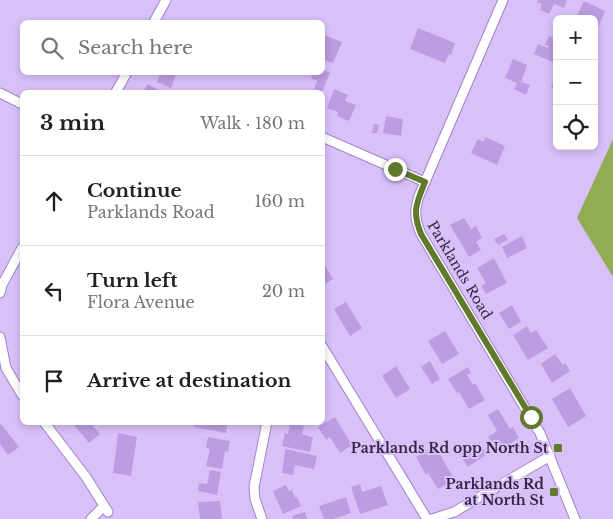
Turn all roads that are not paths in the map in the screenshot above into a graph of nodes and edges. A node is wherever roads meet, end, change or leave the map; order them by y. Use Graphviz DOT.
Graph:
graph roads {
  1 [pos="166,0"];
  2 [pos="503,0"];
  3 [pos="155,20"];
  4 [pos="125,75"];
  5 [pos="117,90"];
  6 [pos="0,93"];
  7 [pos="20,103"];
  8 [pos="325,138"];
  9 [pos="425,182"];
  10 [pos="20,252"];
  11 [pos="0,293"];
  12 [pos="0,337"];
  13 [pos="325,351"];
  14 [pos="20,392"];
  15 [pos="46,425"];
  16 [pos="266,425"];
  17 [pos="550,456"];
  18 [pos="91,519"];
  19 [pos="262,519"];
  20 [pos="427,519"];
  21 [pos="432,519"];
  22 [pos="575,519"];
  1 -- 3 [label="street"];
  2 -- 9 [label="street, Parklands Road"];
  4 -- 5 [label="street"];
  6 -- 7 [label="street"];
  8 -- 9 [label="street"];
  9 -- 17 [label="street, Parklands Road"];
  10 -- 11 [label="street"];
  12 -- 14 [label="street"];
  13 -- 20 [label="street"];
  15 -- 18 [label="street"];
  16 -- 19 [label="street"];
  17 -- 21 [label="street"];
  17 -- 22 [label="street, Parklands Road"];
}
